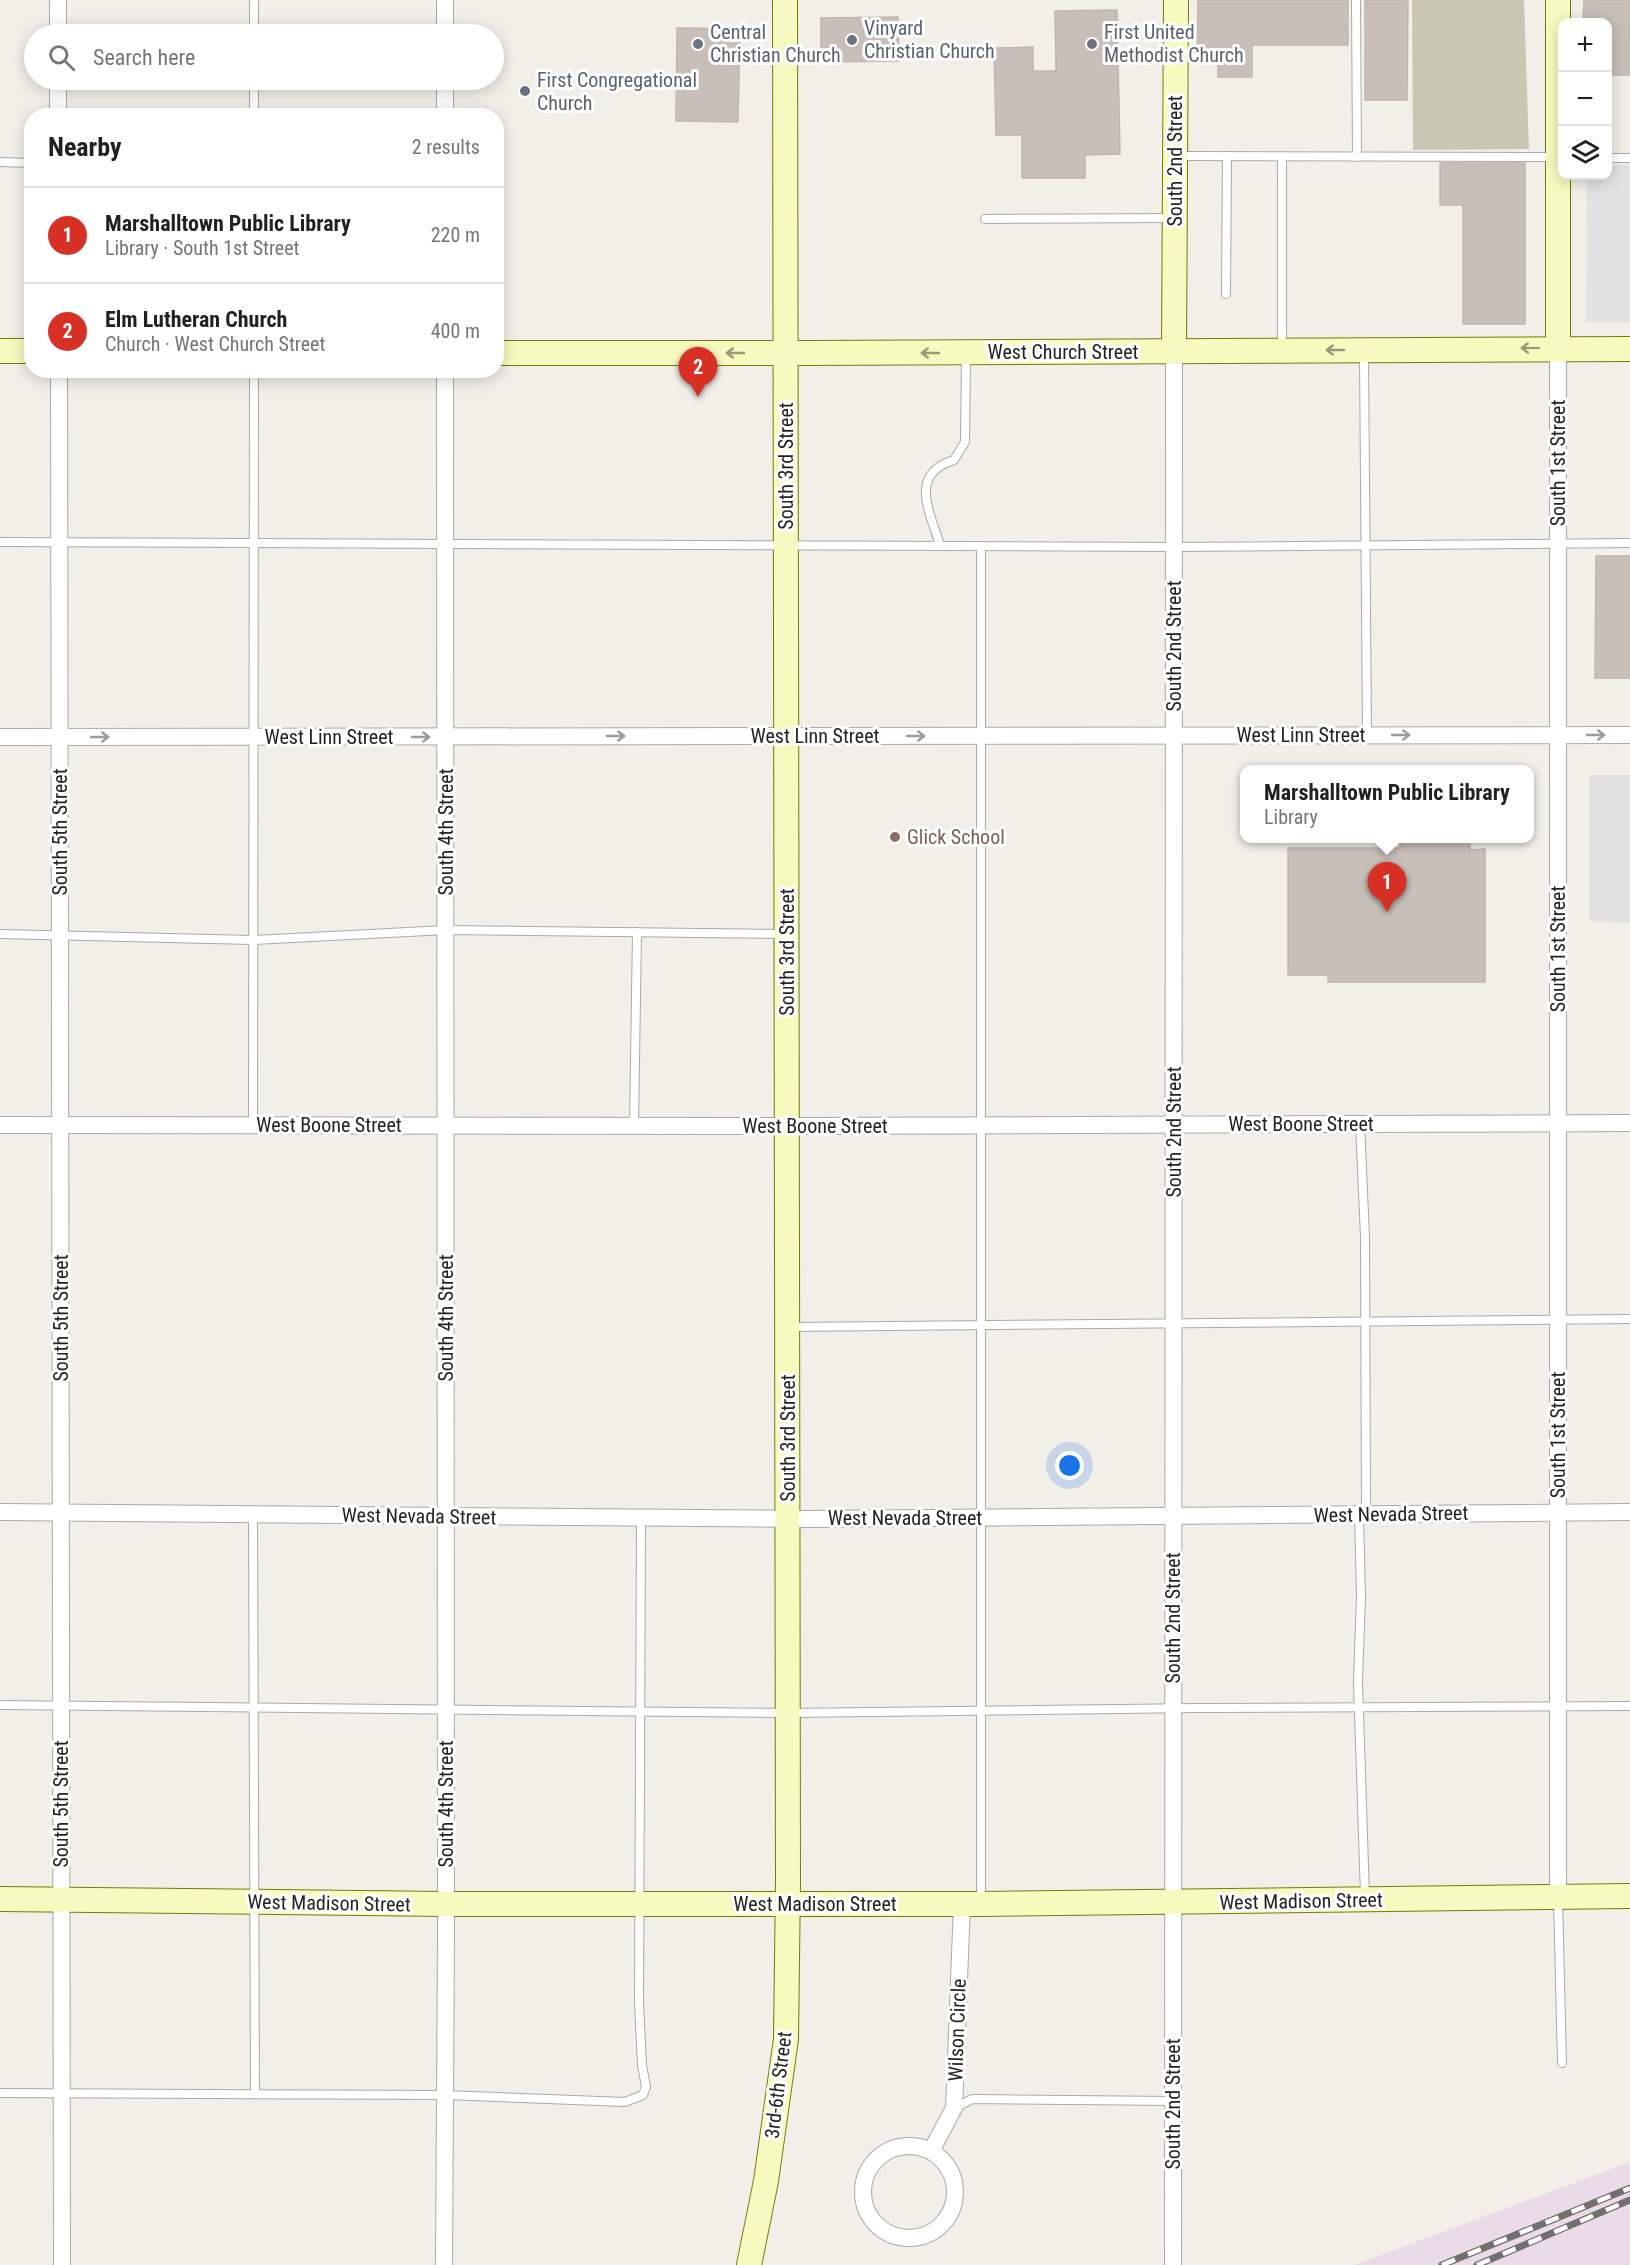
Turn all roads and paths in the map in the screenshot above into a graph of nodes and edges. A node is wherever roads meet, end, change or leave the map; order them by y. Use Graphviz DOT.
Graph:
graph roads {
  1 [pos="58,0"];
  2 [pos="254,0"];
  3 [pos="445,0"];
  4 [pos="785,0"];
  5 [pos="1176,0"];
  6 [pos="1356,0"];
  7 [pos="1558,0"];
  8 [pos="58,24"];
  9 [pos="254,24"];
  10 [pos="445,24"];
  11 [pos="58,90"];
  12 [pos="254,90"];
  13 [pos="445,90"];
  14 [pos="58,108"];
  15 [pos="254,108"];
  16 [pos="445,108"];
  17 [pos="1560,126"];
  18 [pos="1175,156"];
  19 [pos="1227,156"];
  20 [pos="1282,157"];
  21 [pos="1357,157"];
  22 [pos="1558,157"];
  23 [pos="1612,158"];
  24 [pos="1630,158"];
  25 [pos="0,162"];
  26 [pos="24,163"];
  27 [pos="1560,180"];
  28 [pos="1175,218"];
  29 [pos="985,219"];
  30 [pos="1226,294"];
  31 [pos="1558,348"];
  32 [pos="1630,349"];
  33 [pos="1282,350"];
  34 [pos="1364,350"];
  35 [pos="0,351"];
  36 [pos="24,351"];
  37 [pos="1174,351"];
  38 [pos="504,352"];
  39 [pos="966,352"];
  40 [pos="786,353"];
  41 [pos="59,378"];
  42 [pos="254,378"];
  43 [pos="445,378"];
  44 [pos="0,542"];
  45 [pos="59,542"];
  46 [pos="253,543"];
  47 [pos="1558,543"];
  48 [pos="1630,543"];
  49 [pos="446,545"];
  50 [pos="786,545"];
  51 [pos="940,545"];
  52 [pos="1365,545"];
  53 [pos="981,546"];
  54 [pos="1174,547"];
  55 [pos="1174,735"];
  56 [pos="1367,735"];
  57 [pos="1558,735"];
  58 [pos="1630,735"];
  59 [pos="786,736"];
  60 [pos="981,736"];
  61 [pos="0,737"];
  62 [pos="59,737"];
  63 [pos="252,737"];
  64 [pos="446,737"];
  65 [pos="446,930"];
  66 [pos="637,932"];
  67 [pos="0,934"];
  68 [pos="787,934"];
  69 [pos="60,937"];
  70 [pos="252,940"];
  71 [pos="1558,1123"];
  72 [pos="1630,1123"];
  73 [pos="1360,1124"];
  74 [pos="0,1125"];
  75 [pos="60,1125"];
  76 [pos="253,1125"];
  77 [pos="446,1125"];
  78 [pos="981,1125"];
  79 [pos="1174,1125"];
  80 [pos="634,1126"];
  81 [pos="787,1126"];
  82 [pos="1630,1319"];
  83 [pos="1558,1320"];
  84 [pos="1366,1321"];
  85 [pos="1174,1322"];
  86 [pos="981,1324"];
  87 [pos="788,1327"];
  88 [pos="0,1512"];
  89 [pos="61,1512"];
  90 [pos="1558,1512"];
  91 [pos="1630,1512"];
  92 [pos="253,1514"];
  93 [pos="1362,1514"];
  94 [pos="1173,1516"];
  95 [pos="446,1517"];
  96 [pos="981,1517"];
  97 [pos="640,1518"];
  98 [pos="788,1518"];
  99 [pos="0,1705"];
  100 [pos="61,1705"];
  101 [pos="1558,1705"];
  102 [pos="1630,1706"];
  103 [pos="253,1707"];
  104 [pos="1360,1707"];
  105 [pos="1173,1708"];
  106 [pos="446,1709"];
  107 [pos="981,1711"];
  108 [pos="639,1712"];
  109 [pos="788,1713"];
  110 [pos="1630,1896"];
  111 [pos="1558,1897"];
  112 [pos="0,1899"];
  113 [pos="61,1899"];
  114 [pos="1365,1900"];
  115 [pos="253,1902"];
  116 [pos="1173,1903"];
  117 [pos="446,1904"];
  118 [pos="639,1904"];
  119 [pos="788,1904"];
  120 [pos="972,1904"];
  121 [pos="1562,2063"];
  122 [pos="0,2093"];
  123 [pos="62,2093"];
  124 [pos="255,2094"];
  125 [pos="446,2096"];
  126 [pos="1173,2101"];
  127 [pos="954,2108"];
  128 [pos="931,2151"];
  129 [pos="62,2265"];
  130 [pos="444,2265"];
  131 [pos="749,2265"];
  132 [pos="1173,2265"];
  1 -- 8 [label="street"];
  2 -- 9 [label="lane"];
  3 -- 10 [label="street"];
  4 -- 40 [label="main road, South 3rd Street"];
  5 -- 18 [label="main road, South 2nd Street"];
  6 -- 21 [label="lane"];
  7 -- 17 [label="main road, South 1st Street"];
  11 -- 14 [label="street"];
  12 -- 15 [label="lane"];
  13 -- 16 [label="street"];
  18 -- 19 [label="lane"];
  18 -- 28 [label="main road, South 2nd Street"];
  19 -- 20 [label="lane"];
  19 -- 30 [label="lane"];
  20 -- 21 [label="lane"];
  20 -- 33 [label="lane"];
  21 -- 22 [label="lane"];
  23 -- 24 [label="lane"];
  25 -- 26 [label="lane"];
  27 -- 31 [label="main road, South 1st Street"];
  28 -- 29 [label="lane"];
  28 -- 37 [label="main road, South 2nd Street"];
  31 -- 32 [label="main road, West Church Street"];
  31 -- 34 [label="main road, West Church Street, one-way"];
  31 -- 47 [label="street, South 1st Street"];
  34 -- 33 [label="main road, West Church Street, one-way"];
  33 -- 37 [label="main road, West Church Street"];
  34 -- 52 [label="lane"];
  35 -- 36 [label="main road"];
  37 -- 39 [label="main road, West Church Street"];
  37 -- 54 [label="street, South 2nd Street"];
  40 -- 38 [label="main road, West Church Street, one-way"];
  39 -- 40 [label="main road, West Church Street, one-way"];
  39 -- 51 [label="lane"];
  40 -- 50 [label="main road, South 3rd Street"];
  41 -- 45 [label="street, South 5th Street"];
  42 -- 46 [label="lane"];
  43 -- 49 [label="street, South 4th Street"];
  44 -- 45 [label="lane"];
  45 -- 46 [label="lane"];
  45 -- 62 [label="street, South 5th Street"];
  46 -- 49 [label="lane"];
  46 -- 63 [label="lane"];
  47 -- 48 [label="lane"];
  47 -- 52 [label="lane"];
  47 -- 57 [label="street, South 1st Street"];
  49 -- 50 [label="lane"];
  49 -- 64 [label="street, South 4th Street"];
  50 -- 51 [label="lane"];
  50 -- 59 [label="main road, South 3rd Street"];
  51 -- 53 [label="lane"];
  52 -- 54 [label="lane"];
  52 -- 56 [label="lane"];
  53 -- 54 [label="lane"];
  53 -- 60 [label="lane"];
  54 -- 55 [label="street, South 2nd Street"];
  55 -- 56 [label="street, West Linn Street"];
  55 -- 60 [label="street, West Linn Street"];
  55 -- 79 [label="street, South 2nd Street"];
  56 -- 57 [label="street, West Linn Street, one-way"];
  57 -- 58 [label="street, West Linn Street, one-way"];
  57 -- 71 [label="street, South 1st Street"];
  59 -- 60 [label="street, West Linn Street, one-way"];
  64 -- 59 [label="street, West Linn Street, one-way"];
  59 -- 68 [label="main road, South 3rd Street"];
  60 -- 78 [label="lane"];
  61 -- 62 [label="street, West Linn Street"];
  62 -- 63 [label="street, West Linn Street, one-way"];
  62 -- 69 [label="street, South 5th Street"];
  63 -- 64 [label="street, West Linn Street, one-way"];
  63 -- 70 [label="lane"];
  64 -- 65 [label="street, South 4th Street"];
  65 -- 66 [label="lane"];
  65 -- 70 [label="lane"];
  65 -- 77 [label="street, South 4th Street"];
  66 -- 68 [label="lane"];
  66 -- 80 [label="lane"];
  67 -- 69 [label="lane"];
  68 -- 81 [label="main road, South 3rd Street"];
  69 -- 70 [label="lane"];
  69 -- 75 [label="street, South 5th Street"];
  70 -- 76 [label="lane"];
  71 -- 72 [label="street, West Boone Street"];
  71 -- 73 [label="street, West Boone Street"];
  71 -- 83 [label="street, South 1st Street"];
  73 -- 79 [label="street, West Boone Street"];
  73 -- 84 [label="lane"];
  74 -- 75 [label="street, West Boone Street"];
  75 -- 76 [label="street, West Boone Street"];
  75 -- 89 [label="street, South 5th Street"];
  76 -- 77 [label="street, West Boone Street"];
  77 -- 80 [label="street, West Boone Street"];
  77 -- 95 [label="street, South 4th Street"];
  78 -- 79 [label="street, West Boone Street"];
  78 -- 81 [label="street, West Boone Street"];
  78 -- 86 [label="lane"];
  79 -- 85 [label="street, South 2nd Street"];
  80 -- 81 [label="street, West Boone Street"];
  81 -- 87 [label="main road, South 3rd Street"];
  82 -- 83 [label="lane"];
  83 -- 84 [label="lane"];
  83 -- 90 [label="street, South 1st Street"];
  84 -- 85 [label="lane"];
  84 -- 93 [label="lane"];
  85 -- 86 [label="lane"];
  85 -- 94 [label="street, South 2nd Street"];
  86 -- 87 [label="lane"];
  86 -- 96 [label="lane"];
  87 -- 98 [label="main road, South 3rd Street"];
  88 -- 89 [label="street, West Nevada Street"];
  89 -- 92 [label="street, West Nevada Street"];
  89 -- 100 [label="street, South 5th Street"];
  90 -- 91 [label="street, West Nevada Street"];
  90 -- 93 [label="street, West Nevada Street"];
  90 -- 101 [label="street, South 1st Street"];
  92 -- 95 [label="street, West Nevada Street"];
  92 -- 103 [label="lane"];
  93 -- 94 [label="street, West Nevada Street"];
  93 -- 104 [label="lane"];
  94 -- 96 [label="street, West Nevada Street"];
  94 -- 105 [label="street, South 2nd Street"];
  95 -- 97 [label="street, West Nevada Street"];
  95 -- 106 [label="street, South 4th Street"];
  96 -- 98 [label="street, West Nevada Street"];
  96 -- 107 [label="lane"];
  97 -- 98 [label="street, West Nevada Street"];
  97 -- 108 [label="lane"];
  98 -- 109 [label="main road, South 3rd Street"];
  99 -- 100 [label="lane"];
  100 -- 103 [label="lane"];
  100 -- 113 [label="street, South 5th Street"];
  101 -- 102 [label="lane"];
  101 -- 104 [label="lane"];
  101 -- 111 [label="street, South 1st Street"];
  103 -- 106 [label="lane"];
  103 -- 115 [label="lane"];
  104 -- 105 [label="lane"];
  104 -- 114 [label="lane"];
  105 -- 107 [label="lane"];
  105 -- 116 [label="street, South 2nd Street"];
  106 -- 108 [label="lane"];
  106 -- 117 [label="street, South 4th Street"];
  107 -- 109 [label="lane"];
  107 -- 120 [label="lane"];
  108 -- 109 [label="lane"];
  108 -- 118 [label="lane"];
  109 -- 119 [label="main road, South 3rd Street"];
  110 -- 111 [label="main road, West Madison Street"];
  111 -- 114 [label="main road, West Madison Street"];
  111 -- 121 [label="lane"];
  112 -- 113 [label="main road, West Madison Street"];
  113 -- 115 [label="main road, West Madison Street"];
  113 -- 123 [label="street, South 5th Street"];
  114 -- 116 [label="main road, West Madison Street"];
  115 -- 117 [label="main road, West Madison Street"];
  115 -- 124 [label="lane"];
  116 -- 120 [label="main road, West Madison Street"];
  116 -- 126 [label="street, South 2nd Street"];
  117 -- 118 [label="main road, West Madison Street"];
  117 -- 125 [label="street, South 4th Street"];
  118 -- 119 [label="main road, West Madison Street"];
  118 -- 125 [label="lane"];
  119 -- 120 [label="main road, West Madison Street"];
  119 -- 131 [label="main road, 3rd-6th Street"];
  120 -- 127 [label="street, Wilson Circle"];
  122 -- 123 [label="lane"];
  123 -- 124 [label="lane"];
  123 -- 129 [label="street, South 5th Street"];
  124 -- 125 [label="lane"];
  125 -- 130 [label="street, South 4th Street"];
  126 -- 127 [label="lane"];
  126 -- 132 [label="street, South 2nd Street"];
  127 -- 128 [label="street, Wilson Circle"];
  128 -- 128 [label="street"];
}
